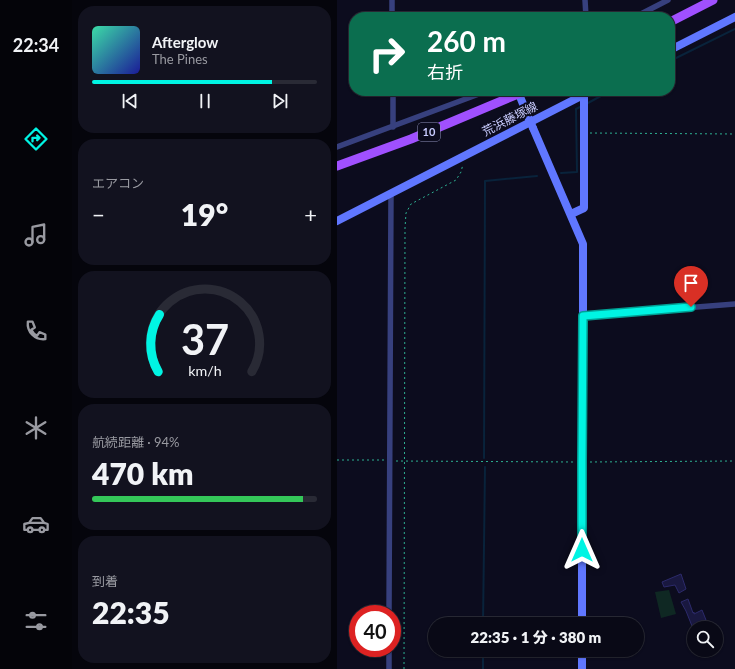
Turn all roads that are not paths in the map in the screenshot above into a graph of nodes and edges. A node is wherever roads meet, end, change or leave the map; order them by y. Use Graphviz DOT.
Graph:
graph roads {
  1 [pos="392,0"];
  2 [pos="585,0"];
  3 [pos="668,0"];
  4 [pos="713,0"];
  5 [pos="392,12"];
  6 [pos="585,12"];
  7 [pos="645,12"];
  8 [pos="735,17"];
  9 [pos="675,19"];
  10 [pos="675,47"];
  11 [pos="393,96"];
  12 [pos="474,96"];
  13 [pos="512,96"];
  14 [pos="522,96"];
  15 [pos="581,96"];
  16 [pos="587,96"];
  17 [pos="393,127"];
  18 [pos="337,147"];
  19 [pos="337,166"];
  20 [pos="391,193"];
  21 [pos="571,214"];
  22 [pos="337,221"];
  23 [pos="735,304"];
  24 [pos="583,316"];
  25 [pos="389,605"];
  26 [pos="582,617"];
  27 [pos="389,657"];
  28 [pos="582,657"];
  29 [pos="389,669"];
  30 [pos="582,669"];
  1 -- 5 [label="street"];
  2 -- 6 [label="street"];
  3 -- 7 [label="street"];
  4 -- 9 [label="main road"];
  8 -- 10 [label="street"];
  11 -- 17 [label="street"];
  12 -- 17 [label="street"];
  13 -- 19 [label="main road, 10"];
  14 -- 21 [label="street, bridge"];
  15 -- 20 [label="street, 荒浜藤塚線"];
  16 -- 21 [label="street"];
  17 -- 18 [label="street"];
  20 -- 22 [label="street"];
  20 -- 25 [label="street"];
  21 -- 24 [label="street"];
  23 -- 24 [label="street"];
  24 -- 26 [label="street"];
  27 -- 29 [label="street"];
  28 -- 30 [label="street"];
}
